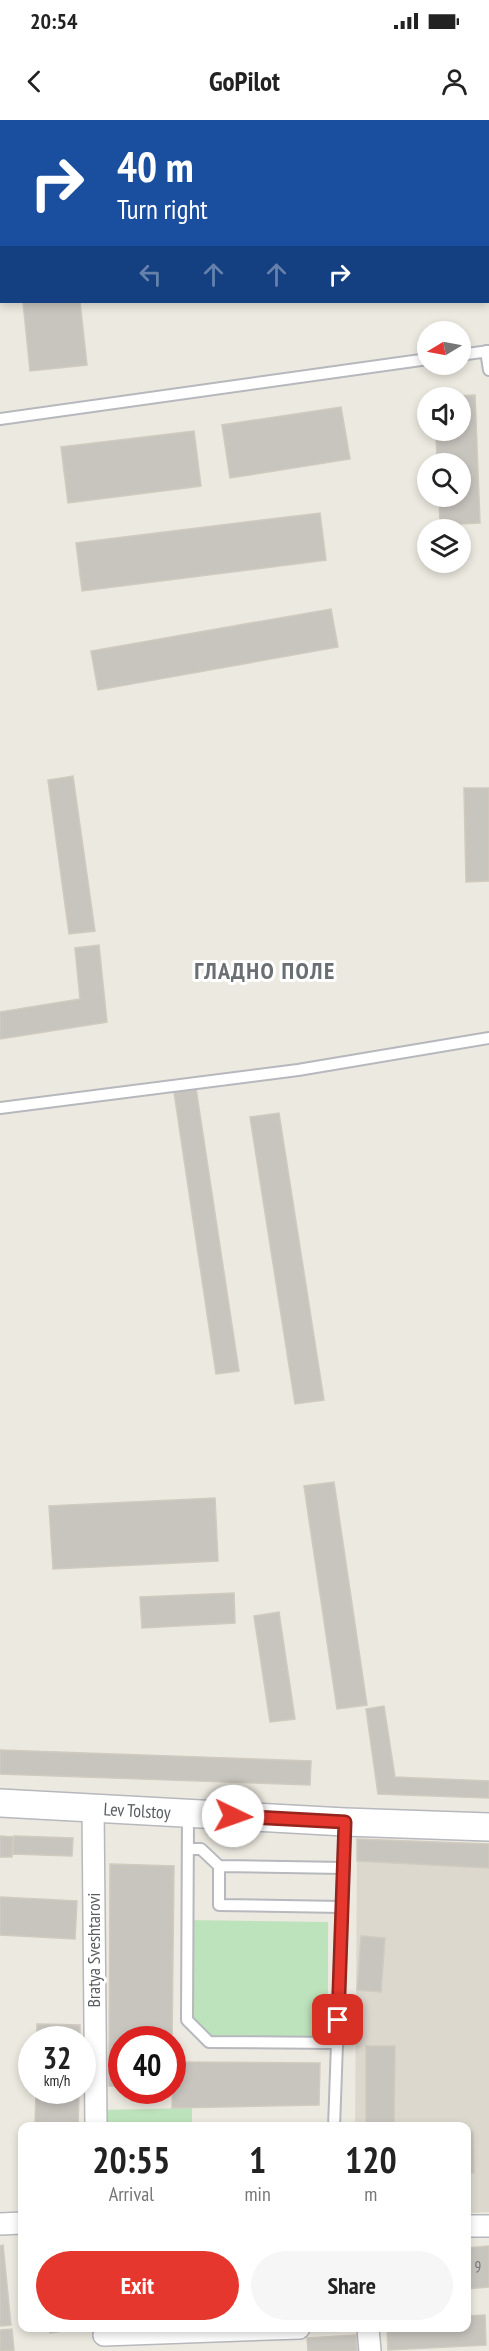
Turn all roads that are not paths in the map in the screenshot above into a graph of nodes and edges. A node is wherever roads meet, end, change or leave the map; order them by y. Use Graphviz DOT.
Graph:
graph roads {
  1 [pos="488,351"];
  2 [pos="471,353"];
  3 [pos="417,361"];
  4 [pos="489,370"];
  5 [pos="0,420"];
  6 [pos="489,1038"];
  7 [pos="0,1108"];
  8 [pos="0,1803"];
  9 [pos="93,1808"];
  10 [pos="188,1813"];
  11 [pos="345,1822"];
  12 [pos="489,1827"];
  13 [pos="188,1849"];
  14 [pos="219,1866"];
  15 [pos="344,1868"];
  16 [pos="342,1907"];
  17 [pos="338,2043"];
  18 [pos="96,2122"];
  19 [pos="334,2122"];
  20 [pos="18,2223"];
  21 [pos="0,2224"];
  22 [pos="471,2226"];
  23 [pos="489,2226"];
  24 [pos="221,2332"];
  25 [pos="368,2332"];
  26 [pos="104,2338"];
  27 [pos="370,2351"];
  1 -- 2 [label="lane"];
  1 -- 4 [label="lane"];
  3 -- 5 [label="lane"];
  6 -- 7 [label="lane"];
  8 -- 9 [label="street, Lev Tolstoy"];
  9 -- 10 [label="street, Lev Tolstoy"];
  9 -- 18 [label="street, Bratya Sveshtarovi"];
  10 -- 11 [label="street, Lev Tolstoy"];
  10 -- 13 [label="lane"];
  11 -- 12 [label="street, Lev Tolstoy"];
  11 -- 15 [label="lane"];
  13 -- 14 [label="lane"];
  13 -- 17 [label="lane"];
  14 -- 15 [label="lane"];
  14 -- 16 [label="lane"];
  15 -- 16 [label="lane"];
  16 -- 17 [label="lane"];
  17 -- 19 [label="lane"];
  20 -- 21 [label="street"];
  22 -- 23 [label="street"];
  24 -- 26 [label="street"];
  25 -- 27 [label="street"];
}
